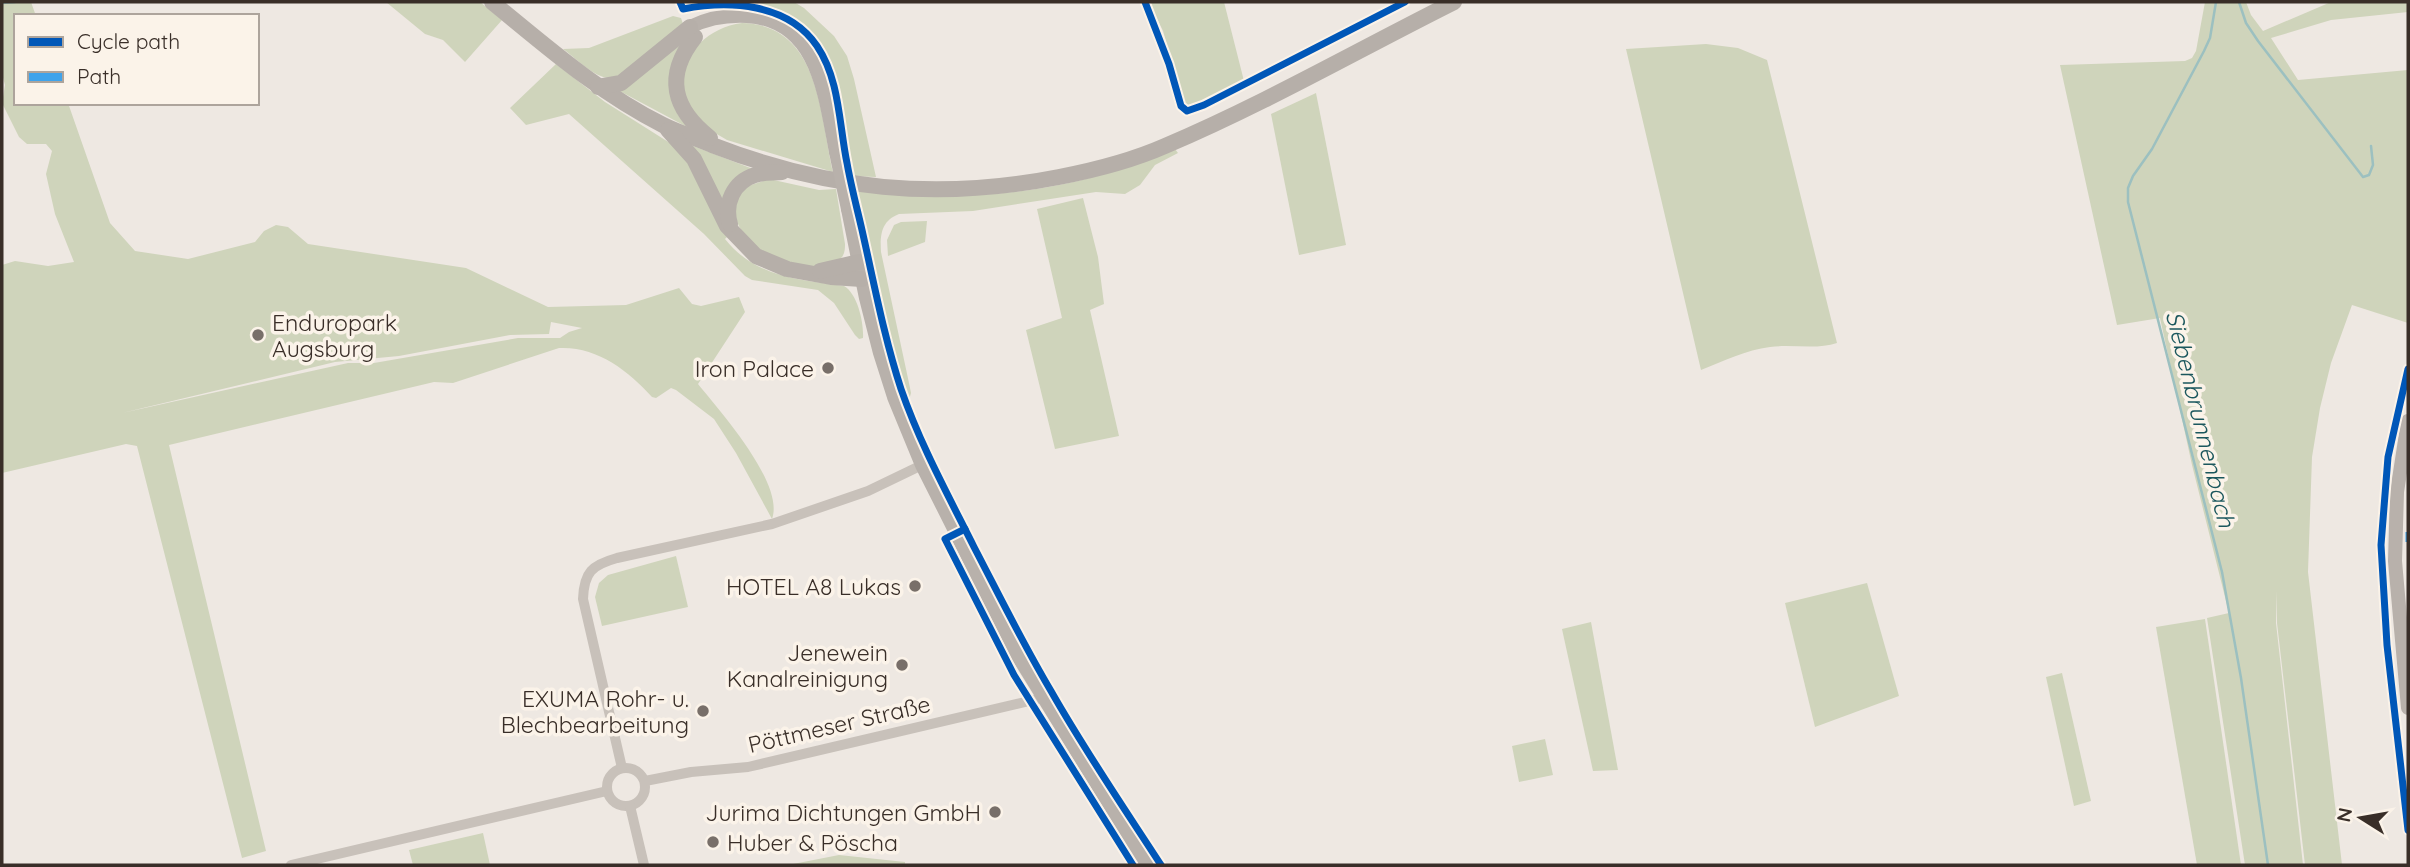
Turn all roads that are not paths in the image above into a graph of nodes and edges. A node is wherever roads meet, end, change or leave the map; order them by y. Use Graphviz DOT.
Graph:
graph roads {
  1 [pos="492,2"];
  2 [pos="1454,2"];
  3 [pos="692,32"];
  4 [pos="598,87"];
  5 [pos="664,126"];
  6 [pos="726,150"];
  7 [pos="789,172"];
  8 [pos="733,233"];
  9 [pos="860,270"];
  10 [pos="2408,421"];
  11 [pos="922,465"];
  12 [pos="1042,698"];
  13 [pos="2408,708"];
  14 [pos="622,768"];
  15 [pos="645,781"];
  16 [pos="607,792"];
  17 [pos="630,806"];
  18 [pos="291,865"];
  19 [pos="644,865"];
  20 [pos="1147,865"];
  1 -- 4 [label="main road"];
  2 -- 7 [label="main road"];
  3 -- 4 [label="main road"];
  3 -- 6 [label="main road"];
  3 -- 9 [label="main road, bridge"];
  4 -- 5 [label="main road"];
  5 -- 6 [label="main road"];
  5 -- 8 [label="main road"];
  6 -- 7 [label="main road"];
  7 -- 8 [label="main road"];
  8 -- 9 [label="main road"];
  9 -- 11 [label="main road"];
  10 -- 13 [label="main road"];
  11 -- 12 [label="main road"];
  11 -- 14 [label="street"];
  12 -- 15 [label="street, Pöttmeser Straße"];
  12 -- 20 [label="main road"];
  14 -- 15 [label="street"];
  14 -- 16 [label="street"];
  15 -- 17 [label="street"];
  16 -- 17 [label="street"];
  16 -- 18 [label="street"];
  17 -- 19 [label="street"];
}
